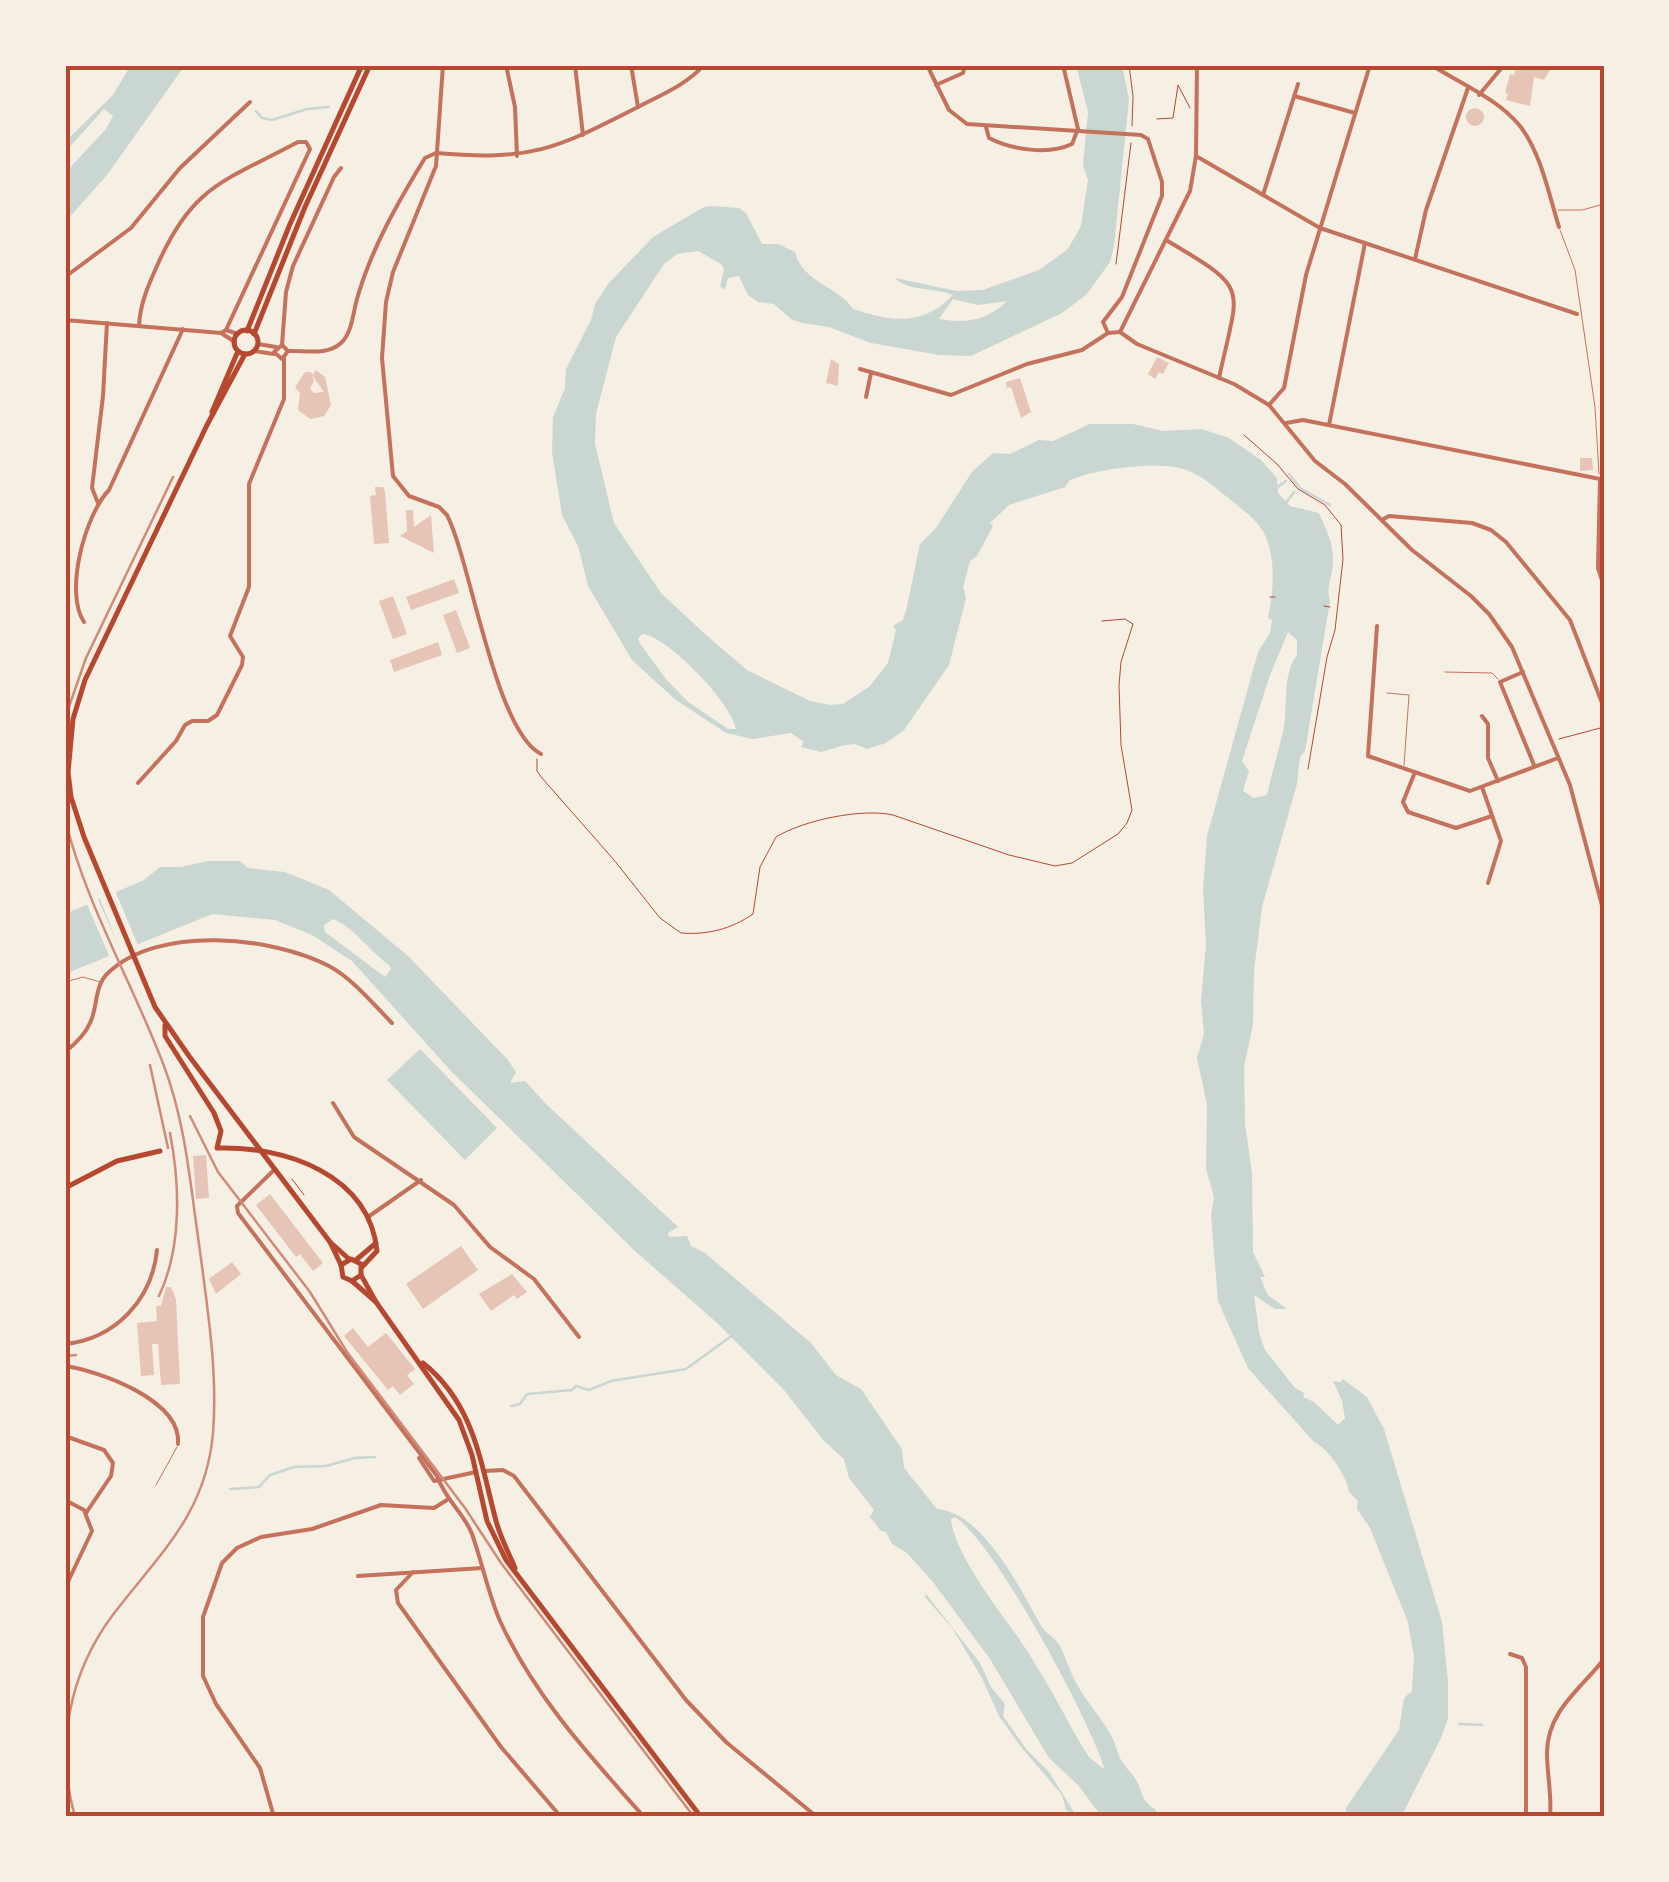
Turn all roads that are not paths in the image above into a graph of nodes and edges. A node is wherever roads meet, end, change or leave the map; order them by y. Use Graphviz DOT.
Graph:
graph roads {
  1 [pos="362,65"];
  2 [pos="370,65"];
  3 [pos="443,65"];
  4 [pos="506,65"];
  5 [pos="574,65"];
  6 [pos="631,65"];
  7 [pos="704,65"];
  8 [pos="927,65"];
  9 [pos="965,65"];
  10 [pos="1063,65"];
  11 [pos="1197,65"];
  12 [pos="1370,65"];
  13 [pos="1430,65"];
  14 [pos="1504,65"];
  15 [pos="936,84"];
  16 [pos="1298,84"];
  17 [pos="1468,88"];
  18 [pos="1479,94"];
  19 [pos="1294,96"];
  20 [pos="250,102"];
  21 [pos="638,107"];
  22 [pos="1355,113"];
  23 [pos="986,126"];
  24 [pos="584,135"];
  25 [pos="436,154"];
  26 [pos="517,156"];
  27 [pos="1196,156"];
  28 [pos="342,168"];
  29 [pos="1264,196"];
  30 [pos="1604,204"];
  31 [pos="1554,210"];
  32 [pos="1559,227"];
  33 [pos="1320,228"];
  34 [pos="1166,240"];
  35 [pos="1366,243"];
  36 [pos="1415,259"];
  37 [pos="65,277"];
  38 [pos="1577,314"];
  39 [pos="65,320"];
  40 [pos="107,323"];
  41 [pos="139,326"];
  42 [pos="182,329"];
  43 [pos="224,331"];
  44 [pos="251,332"];
  45 [pos="1120,332"];
  46 [pos="1108,333"];
  47 [pos="238,334"];
  48 [pos="235,342"];
  49 [pos="279,346"];
  50 [pos="256,347"];
  51 [pos="288,350"];
  52 [pos="242,352"];
  53 [pos="275,354"];
  54 [pos="284,358"];
  55 [pos="860,369"];
  56 [pos="871,373"];
  57 [pos="1218,378"];
  58 [pos="866,397"];
  59 [pos="1269,405"];
  60 [pos="1286,423"];
  61 [pos="1329,426"];
  62 [pos="1600,479"];
  63 [pos="98,502"];
  64 [pos="1382,520"];
  65 [pos="1604,587"];
  66 [pos="84,622"];
  67 [pos="1377,626"];
  68 [pos="1445,672"];
  69 [pos="1523,672"];
  70 [pos="1500,682"];
  71 [pos="1387,693"];
  72 [pos="1604,708"];
  73 [pos="1482,716"];
  74 [pos="539,754"];
  75 [pos="1558,758"];
  76 [pos="1535,767"];
  77 [pos="1404,768"];
  78 [pos="1415,772"];
  79 [pos="1498,782"];
  80 [pos="138,783"];
  81 [pos="1482,787"];
  82 [pos="1492,816"];
  83 [pos="1488,883"];
  84 [pos="1604,913"];
  85 [pos="65,982"];
  86 [pos="100,982"];
  87 [pos="165,1022"];
  88 [pos="392,1023"];
  89 [pos="65,1052"];
  90 [pos="333,1104"];
  91 [pos="160,1151"];
  92 [pos="274,1170"];
  93 [pos="421,1180"];
  94 [pos="65,1188"];
  95 [pos="368,1217"];
  96 [pos="330,1242"];
  97 [pos="376,1243"];
  98 [pos="157,1250"];
  99 [pos="352,1259"];
  100 [pos="342,1265"];
  101 [pos="362,1271"];
  102 [pos="352,1281"];
  103 [pos="376,1302"];
  104 [pos="579,1337"];
  105 [pos="65,1344"];
  106 [pos="421,1362"];
  107 [pos="65,1366"];
  108 [pos="65,1436"];
  109 [pos="178,1444"];
  110 [pos="485,1471"];
  111 [pos="476,1472"];
  112 [pos="439,1481"];
  113 [pos="156,1485"];
  114 [pos="65,1500"];
  115 [pos="446,1500"];
  116 [pos="86,1513"];
  117 [pos="482,1568"];
  118 [pos="413,1572"];
  119 [pos="518,1574"];
  120 [pos="358,1576"];
  121 [pos="65,1588"];
  122 [pos="1510,1654"];
  123 [pos="1604,1658"];
  124 [pos="274,1817"];
  125 [pos="561,1817"];
  126 [pos="644,1817"];
  127 [pos="701,1817"];
  128 [pos="817,1817"];
  129 [pos="1526,1817"];
  130 [pos="1550,1817"];
  1 -- 44 [label="main road"];
  2 -- 44 [label="main road"];
  3 -- 25 [label="street"];
  4 -- 26 [label="street"];
  5 -- 24 [label="street"];
  6 -- 21 [label="street"];
  7 -- 21 [label="street"];
  8 -- 15 [label="street"];
  9 -- 15 [label="street"];
  10 -- 23 [label="street"];
  11 -- 27 [label="street"];
  12 -- 22 [label="street"];
  13 -- 17 [label="street"];
  14 -- 18 [label="street"];
  15 -- 23 [label="street"];
  16 -- 19 [label="street"];
  17 -- 18 [label="street"];
  17 -- 36 [label="street"];
  18 -- 31 [label="street"];
  19 -- 22 [label="street"];
  19 -- 29 [label="street"];
  20 -- 37 [label="street"];
  21 -- 24 [label="street"];
  22 -- 33 [label="street"];
  23 -- 46 [label="street"];
  24 -- 26 [label="street"];
  25 -- 26 [label="street"];
  25 -- 51 [label="street"];
  25 -- 74 [label="street"];
  27 -- 29 [label="street"];
  27 -- 34 [label="street"];
  28 -- 49 [label="street"];
  29 -- 33 [label="street"];
  30 -- 31 [label="lane"];
  31 -- 32 [label="street"];
  32 -- 62 [label="lane"];
  33 -- 35 [label="street"];
  33 -- 59 [label="street"];
  34 -- 45 [label="street"];
  34 -- 57 [label="street"];
  35 -- 36 [label="street"];
  35 -- 61 [label="street"];
  36 -- 38 [label="street"];
  39 -- 40 [label="street"];
  40 -- 41 [label="street"];
  40 -- 63 [label="street"];
  41 -- 42 [label="street"];
  41 -- 43 [label="street"];
  42 -- 43 [label="street"];
  42 -- 63 [label="street"];
  43 -- 47 [label="street"];
  43 -- 48 [label="street"];
  44 -- 47 [label="main road"];
  44 -- 50 [label="main road"];
  45 -- 46 [label="street"];
  45 -- 57 [label="street"];
  46 -- 56 [label="street"];
  47 -- 48 [label="main road"];
  48 -- 52 [label="main road"];
  49 -- 50 [label="street"];
  49 -- 51 [label="street"];
  49 -- 53 [label="street"];
  50 -- 52 [label="main road"];
  50 -- 53 [label="street"];
  51 -- 54 [label="street"];
  52 -- 87 [label="main road"];
  53 -- 54 [label="street"];
  54 -- 80 [label="street"];
  55 -- 56 [label="street"];
  56 -- 58 [label="street"];
  57 -- 59 [label="street"];
  59 -- 60 [label="street"];
  60 -- 61 [label="street"];
  60 -- 64 [label="street"];
  61 -- 62 [label="street"];
  62 -- 65 [label="street"];
  63 -- 66 [label="street"];
  64 -- 69 [label="street"];
  64 -- 72 [label="street"];
  67 -- 77 [label="street"];
  68 -- 70 [label="lane"];
  69 -- 70 [label="street"];
  69 -- 75 [label="street"];
  70 -- 76 [label="street"];
  71 -- 77 [label="lane"];
  73 -- 79 [label="street"];
  75 -- 76 [label="street"];
  75 -- 84 [label="street"];
  76 -- 79 [label="street"];
  77 -- 78 [label="street"];
  78 -- 81 [label="street"];
  78 -- 82 [label="street"];
  79 -- 81 [label="street"];
  81 -- 82 [label="street"];
  82 -- 83 [label="street"];
  85 -- 86 [label="lane"];
  86 -- 88 [label="street"];
  86 -- 89 [label="street"];
  87 -- 92 [label="main road"];
  87 -- 95 [label="main road"];
  90 -- 93 [label="street"];
  91 -- 94 [label="main road"];
  92 -- 96 [label="main road"];
  92 -- 112 [label="street"];
  93 -- 95 [label="street"];
  93 -- 104 [label="street"];
  95 -- 97 [label="main road"];
  96 -- 99 [label="main road"];
  96 -- 100 [label="main road"];
  97 -- 99 [label="main road"];
  97 -- 101 [label="main road"];
  98 -- 105 [label="street"];
  99 -- 100 [label="main road"];
  99 -- 101 [label="main road"];
  100 -- 102 [label="main road"];
  101 -- 102 [label="main road"];
  101 -- 103 [label="main road"];
  102 -- 103 [label="main road"];
  103 -- 106 [label="main road"];
  106 -- 110 [label="main road"];
  106 -- 111 [label="main road"];
  107 -- 109 [label="street"];
  108 -- 116 [label="street"];
  109 -- 113 [label="lane"];
  110 -- 111 [label="main road"];
  110 -- 119 [label="main road"];
  110 -- 128 [label="street"];
  111 -- 112 [label="street"];
  111 -- 119 [label="main road"];
  112 -- 115 [label="street"];
  114 -- 116 [label="street"];
  115 -- 117 [label="street"];
  115 -- 124 [label="street"];
  116 -- 121 [label="street"];
  117 -- 118 [label="street"];
  117 -- 126 [label="street"];
  118 -- 120 [label="street"];
  118 -- 125 [label="street"];
  119 -- 127 [label="main road"];
  122 -- 129 [label="street"];
  123 -- 130 [label="street"];
}
